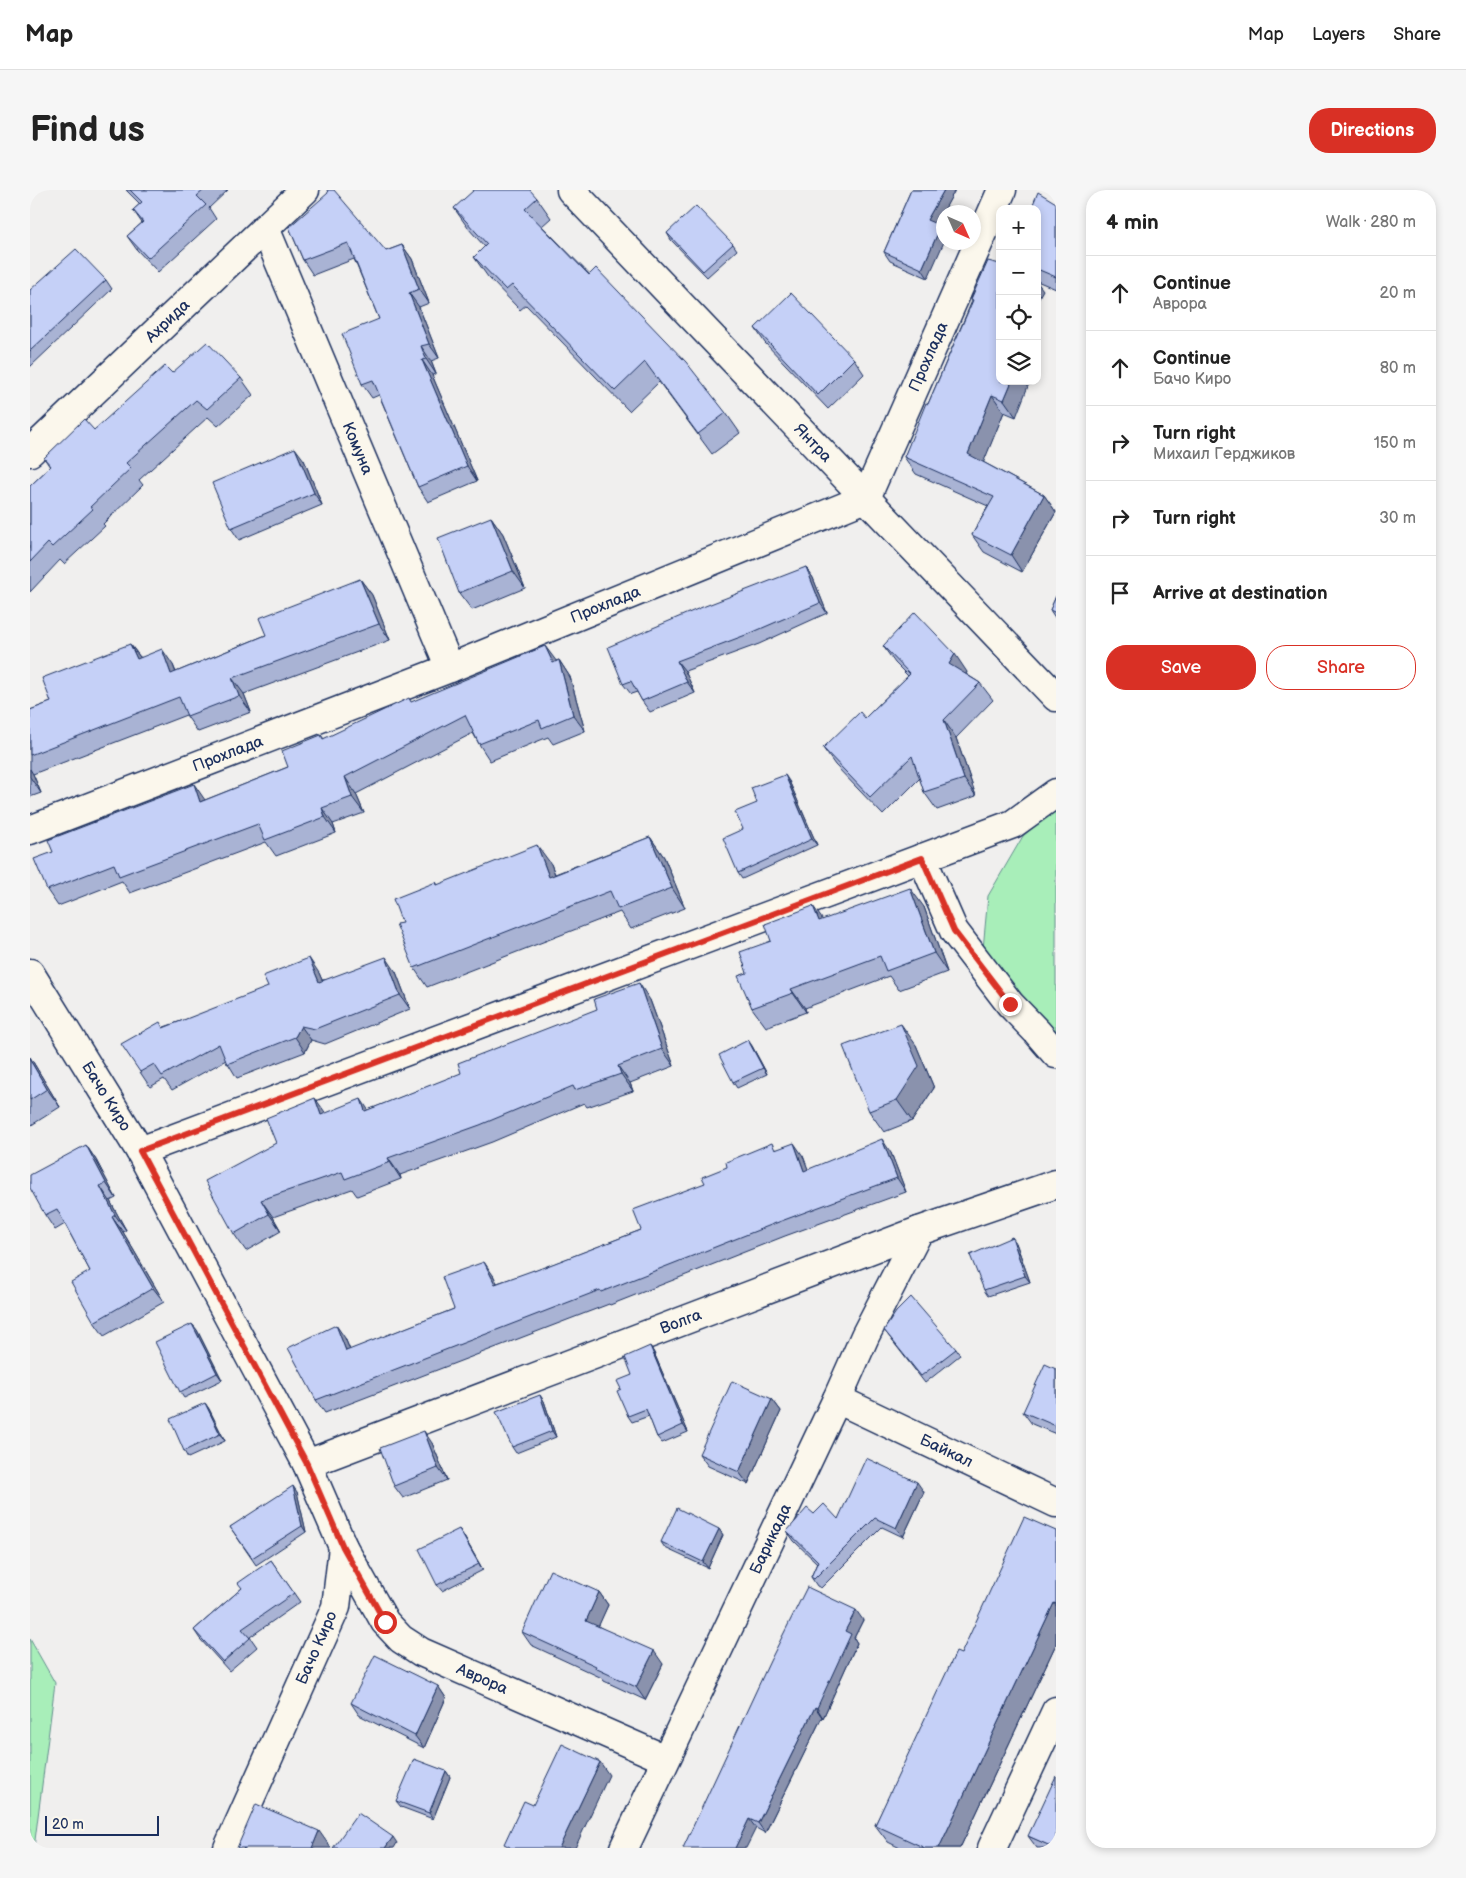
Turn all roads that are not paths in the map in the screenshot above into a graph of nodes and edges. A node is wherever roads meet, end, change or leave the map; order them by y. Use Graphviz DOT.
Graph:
graph roads {
  1 [pos="305,190"];
  2 [pos="571,190"];
  3 [pos="1002,190"];
  4 [pos="265,228"];
  5 [pos="30,452"];
  6 [pos="866,498"];
  7 [pos="450,668"];
  8 [pos="1056,697"];
  9 [pos="1056,793"];
  10 [pos="30,830"];
  11 [pos="922,858"];
  12 [pos="30,973"];
  13 [pos="1056,1054"];
  14 [pos="140,1151"];
  15 [pos="1056,1184"];
  16 [pos="919,1231"];
  17 [pos="837,1399"];
  18 [pos="307,1464"];
  19 [pos="1056,1502"];
  20 [pos="343,1547"];
  21 [pos="1056,1711"];
  22 [pos="665,1759"];
  23 [pos="228,1848"];
  24 [pos="624,1848"];
  25 [pos="992,1848"];
  1 -- 4 [label="street, Ахрида"];
  2 -- 6 [label="street, Янтра"];
  3 -- 6 [label="street, Прохлада"];
  4 -- 5 [label="street, Ахрида"];
  4 -- 7 [label="street, Комуна"];
  6 -- 7 [label="street, Прохлада"];
  6 -- 8 [label="street, Янтра"];
  7 -- 10 [label="street, Прохлада"];
  9 -- 11 [label="street"];
  11 -- 13 [label="street"];
  11 -- 14 [label="street"];
  12 -- 14 [label="street, Бачо Киро"];
  14 -- 18 [label="street, Бачо Киро"];
  15 -- 16 [label="street, Волга"];
  16 -- 17 [label="street, Барикада"];
  16 -- 18 [label="street, Волга"];
  17 -- 19 [label="street, Байкал"];
  17 -- 22 [label="street, Барикада"];
  18 -- 20 [label="street, Бачо Киро"];
  20 -- 22 [label="street, Аврора"];
  20 -- 23 [label="street, Бачо Киро"];
  21 -- 25 [label="street"];
  22 -- 24 [label="street, Барикада"];
}
